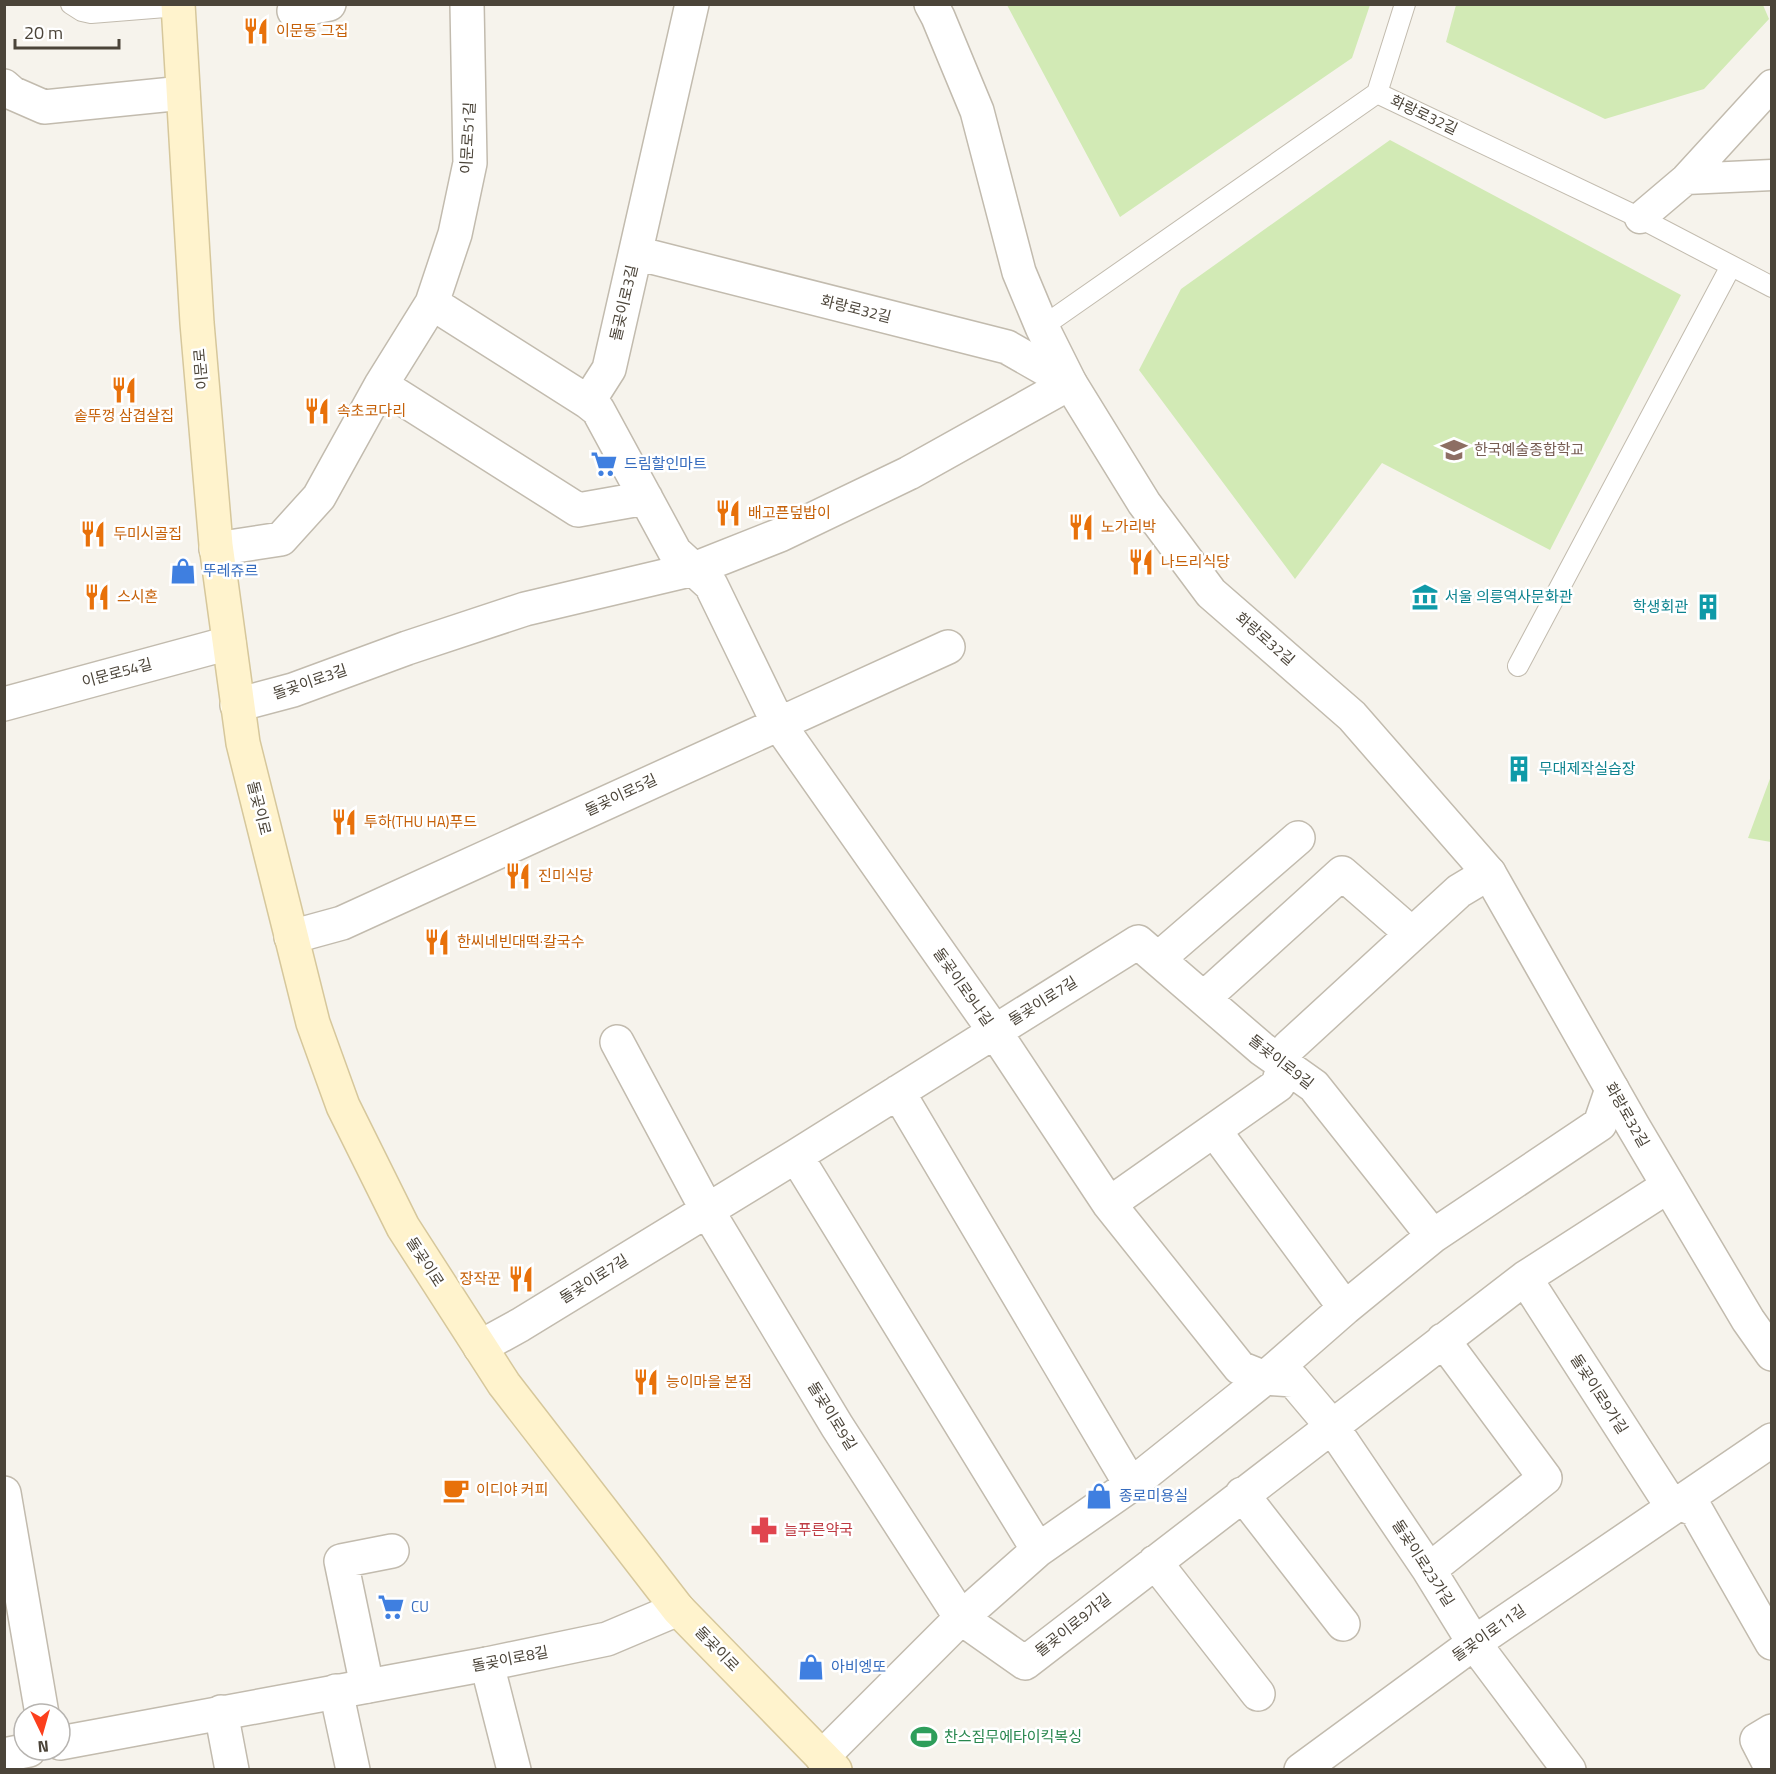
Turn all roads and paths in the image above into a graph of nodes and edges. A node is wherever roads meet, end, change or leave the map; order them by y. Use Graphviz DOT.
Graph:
graph roads {
  1 [pos="71,4"];
  2 [pos="329,4"];
  3 [pos="467,4"];
  4 [pos="692,4"];
  5 [pos="931,4"];
  6 [pos="1405,4"];
  7 [pos="178,5"];
  8 [pos="294,11"];
  9 [pos="1772,85"];
  10 [pos="4,86"];
  11 [pos="183,93"];
  12 [pos="1377,93"];
  13 [pos="1772,175"];
  14 [pos="1686,179"];
  15 [pos="1640,218"];
  16 [pos="636,254"];
  17 [pos="1731,266"];
  18 [pos="1772,287"];
  19 [pos="432,303"];
  20 [pos="1042,327"];
  21 [pos="1070,383"];
  22 [pos="381,385"];
  23 [pos="588,402"];
  24 [pos="646,498"];
  25 [pos="216,549"];
  26 [pos="694,569"];
  27 [pos="229,643"];
  28 [pos="948,647"];
  29 [pos="1518,666"];
  30 [pos="4,704"];
  31 [pos="237,705"];
  32 [pos="778,723"];
  33 [pos="1298,838"];
  34 [pos="1489,873"];
  35 [pos="1412,934"];
  36 [pos="291,937"];
  37 [pos="1158,959"];
  38 [pos="1204,998"];
  39 [pos="995,1032"];
  40 [pos="616,1042"];
  41 [pos="1282,1063"];
  42 [pos="1612,1089"];
  43 [pos="898,1092"];
  44 [pos="1214,1130"];
  45 [pos="796,1155"];
  46 [pos="1668,1186"];
  47 [pos="1109,1204"];
  48 [pos="707,1210"];
  49 [pos="1433,1236"];
  50 [pos="1525,1278"];
  51 [pos="1345,1308"];
  52 [pos="1443,1340"];
  53 [pos="480,1347"];
  54 [pos="1772,1354"];
  55 [pos="1265,1377"];
  56 [pos="1332,1425"];
  57 [pos="1772,1440"];
  58 [pos="1131,1485"];
  59 [pos="4,1493"];
  60 [pos="1242,1494"];
  61 [pos="1680,1502"];
  62 [pos="1038,1550"];
  63 [pos="392,1551"];
  64 [pos="1155,1562"];
  65 [pos="1428,1570"];
  66 [pos="678,1609"];
  67 [pos="961,1618"];
  68 [pos="1342,1624"];
  69 [pos="1474,1643"];
  70 [pos="1772,1643"];
  71 [pos="487,1664"];
  72 [pos="352,1689"];
  73 [pos="1258,1694"];
  74 [pos="40,1702"];
  75 [pos="221,1712"];
  76 [pos="1772,1731"];
  77 [pos="72,1741"];
  78 [pos="829,1763"];
  79 [pos="1772,1769"];
  80 [pos="232,1770"];
  81 [pos="353,1770"];
  82 [pos="514,1770"];
  83 [pos="1301,1770"];
  84 [pos="1569,1770"];
  1 -- 7 [label="lane"];
  2 -- 8 [label="street"];
  3 -- 19 [label="street, 이문로51길"];
  4 -- 16 [label="street, 돌곶이로3길"];
  5 -- 20 [label="street, 화랑로32길"];
  6 -- 12 [label="lane"];
  7 -- 11 [label="main road, 이문로"];
  9 -- 14 [label="street"];
  10 -- 11 [label="street"];
  11 -- 25 [label="main road, 이문로"];
  12 -- 15 [label="lane, 화랑로32길"];
  12 -- 20 [label="lane, 화랑로32길"];
  13 -- 14 [label="street"];
  14 -- 15 [label="street"];
  15 -- 17 [label="lane, 화랑로32길"];
  16 -- 21 [label="street, 화랑로32길"];
  16 -- 23 [label="street, 돌곶이로3길"];
  17 -- 18 [label="lane, 화랑로32길"];
  17 -- 29 [label="lane"];
  19 -- 22 [label="street, 이문로51길"];
  19 -- 23 [label="street"];
  20 -- 21 [label="street, 화랑로32길"];
  21 -- 26 [label="street, 돌곶이로3길"];
  21 -- 34 [label="street, 화랑로32길"];
  22 -- 24 [label="street"];
  22 -- 25 [label="street, 이문로51길"];
  23 -- 24 [label="street"];
  24 -- 26 [label="street"];
  25 -- 27 [label="main road, 이문로"];
  26 -- 31 [label="street, 돌곶이로3길"];
  26 -- 32 [label="street, 돌곶이로9나길"];
  27 -- 30 [label="street, 이문로54길"];
  27 -- 31 [label="main road, 돌곶이로"];
  28 -- 32 [label="street, 돌곶이로5길"];
  31 -- 36 [label="main road, 돌곶이로"];
  32 -- 36 [label="street, 돌곶이로5길"];
  32 -- 39 [label="street, 돌곶이로9나길"];
  33 -- 37 [label="street"];
  34 -- 35 [label="street"];
  34 -- 42 [label="street, 화랑로32길"];
  35 -- 38 [label="street"];
  35 -- 41 [label="street"];
  36 -- 53 [label="main road, 돌곶이로"];
  37 -- 38 [label="street, 돌곶이로9길"];
  37 -- 39 [label="street, 돌곶이로7길"];
  38 -- 41 [label="street, 돌곶이로9길"];
  39 -- 43 [label="street, 돌곶이로7길"];
  39 -- 47 [label="street, 돌곶이로9나길"];
  40 -- 48 [label="street"];
  41 -- 44 [label="street"];
  41 -- 49 [label="street, 돌곶이로9길"];
  42 -- 46 [label="street, 화랑로32길"];
  42 -- 49 [label="street"];
  43 -- 45 [label="street, 돌곶이로7길"];
  43 -- 58 [label="street"];
  44 -- 47 [label="street"];
  44 -- 51 [label="street"];
  45 -- 48 [label="street, 돌곶이로7길"];
  45 -- 62 [label="street"];
  46 -- 50 [label="street, 돌곶이로9가길"];
  46 -- 54 [label="street, 화랑로32길"];
  47 -- 55 [label="street, 돌곶이로9나길"];
  48 -- 53 [label="street, 돌곶이로7길"];
  48 -- 67 [label="street, 돌곶이로9길"];
  49 -- 51 [label="street"];
  50 -- 52 [label="street, 돌곶이로9가길"];
  50 -- 61 [label="street, 돌곶이로9가길"];
  51 -- 55 [label="street"];
  52 -- 56 [label="street, 돌곶이로9가길"];
  52 -- 65 [label="street"];
  53 -- 66 [label="main road, 돌곶이로"];
  55 -- 56 [label="street, 돌곶이로23가길"];
  55 -- 58 [label="street"];
  56 -- 60 [label="street, 돌곶이로9가길"];
  56 -- 65 [label="street, 돌곶이로23가길"];
  57 -- 61 [label="street, 돌곶이로11길"];
  58 -- 62 [label="street"];
  59 -- 74 [label="street"];
  60 -- 64 [label="street, 돌곶이로9가길"];
  60 -- 68 [label="street"];
  61 -- 69 [label="street, 돌곶이로11길"];
  61 -- 70 [label="street"];
  62 -- 67 [label="street"];
  63 -- 72 [label="street"];
  64 -- 67 [label="street, 돌곶이로9가길"];
  64 -- 73 [label="street"];
  65 -- 69 [label="street, 돌곶이로23가길"];
  66 -- 71 [label="street, 돌곶이로8길"];
  66 -- 78 [label="main road, 돌곶이로"];
  67 -- 78 [label="street"];
  69 -- 83 [label="street, 돌곶이로11길"];
  69 -- 84 [label="street, 돌곶이로23가길"];
  71 -- 72 [label="street, 돌곶이로8길"];
  71 -- 82 [label="street"];
  72 -- 75 [label="street, 돌곶이로8길"];
  72 -- 81 [label="street"];
  75 -- 77 [label="street, 돌곶이로8길"];
  75 -- 80 [label="street"];
  76 -- 79 [label="street"];
}
